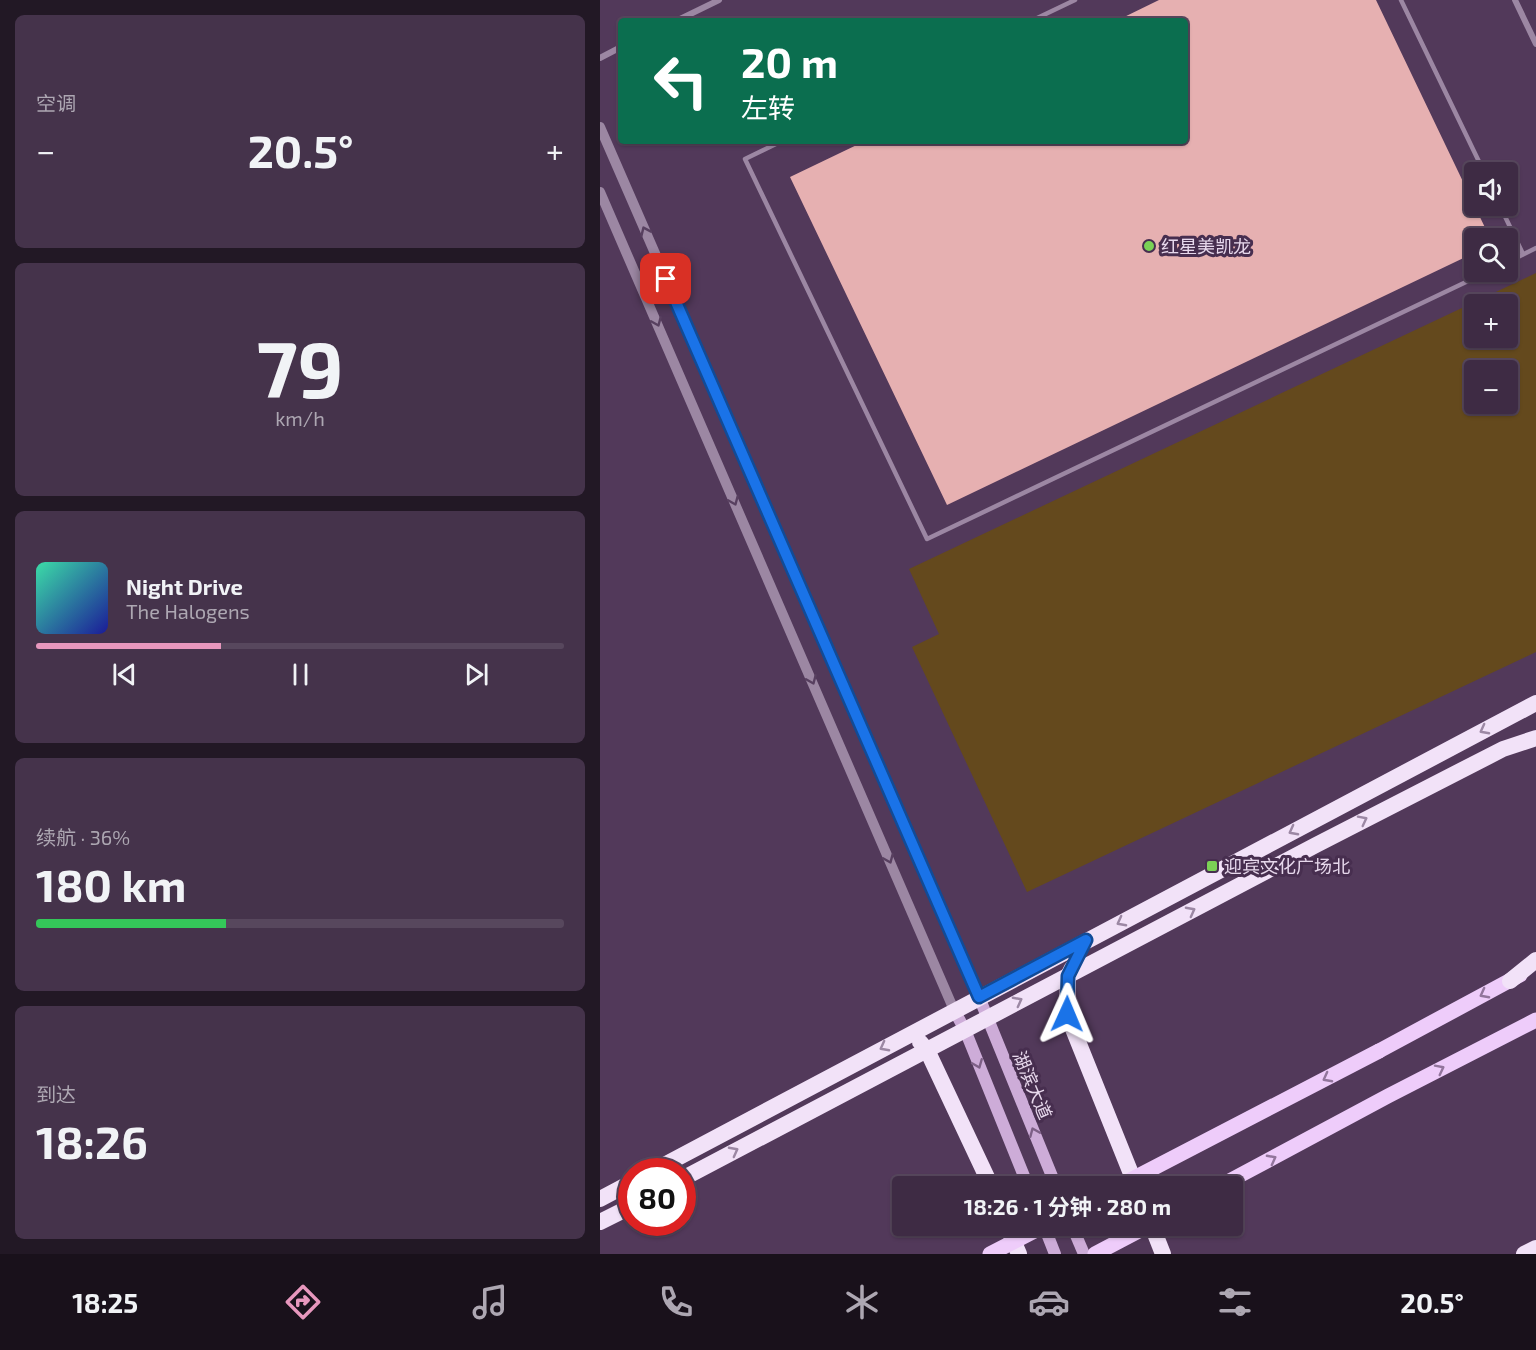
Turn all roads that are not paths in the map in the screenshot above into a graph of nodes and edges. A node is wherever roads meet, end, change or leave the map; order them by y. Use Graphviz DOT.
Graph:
graph roads {
  1 [pos="719,0"];
  2 [pos="1075,0"];
  3 [pos="1401,0"];
  4 [pos="1515,0"];
  5 [pos="682,18"];
  6 [pos="1037,18"];
  7 [pos="1535,39"];
  8 [pos="618,49"];
  9 [pos="600,58"];
  10 [pos="600,127"];
  11 [pos="776,144"];
  12 [pos="1479,162"];
  13 [pos="600,192"];
  14 [pos="1505,216"];
  15 [pos="1536,248"];
  16 [pos="1523,254"];
  17 [pos="1518,256"];
  18 [pos="1466,282"];
  19 [pos="1536,703"];
  20 [pos="1536,738"];
  21 [pos="1086,940"];
  22 [pos="1536,960"];
  23 [pos="1536,967"];
  24 [pos="1068,976"];
  25 [pos="1510,981"];
  26 [pos="979,997"];
  27 [pos="954,1010"];
  28 [pos="986,1018"];
  29 [pos="1536,1020"];
  30 [pos="965,1030"];
  31 [pos="912,1032"];
  32 [pos="927,1050"];
  33 [pos="677,1158"];
  34 [pos="696,1172"];
  35 [pos="986,1176"];
  36 [pos="1024,1176"];
  37 [pos="1052,1176"];
  38 [pos="1132,1176"];
  39 [pos="1138,1176"];
  40 [pos="1239,1176"];
  41 [pos="618,1189"];
  42 [pos="600,1199"];
  43 [pos="618,1213"];
  44 [pos="600,1222"];
  45 [pos="1011,1236"];
  46 [pos="1025,1236"];
  47 [pos="1048,1236"];
  48 [pos="1076,1236"];
  49 [pos="1130,1236"];
  50 [pos="1155,1236"];
  51 [pos="1536,1248"];
  52 [pos="990,1254"];
  53 [pos="1019,1254"];
  54 [pos="1055,1254"];
  55 [pos="1084,1254"];
  56 [pos="1095,1254"];
  57 [pos="1163,1254"];
  58 [pos="1524,1254"];
  1 -- 5 [label="street"];
  2 -- 6 [label="lane"];
  3 -- 12 [label="lane"];
  4 -- 7 [label="street"];
  8 -- 9 [label="street"];
  26 -- 10 [label="street, one-way"];
  11 -- 18 [label="lane"];
  13 -- 27 [label="street, one-way"];
  14 -- 16 [label="lane"];
  15 -- 16 [label="lane"];
  16 -- 17 [label="lane"];
  19 -- 21 [label="highway, one-way"];
  24 -- 20 [label="highway, one-way"];
  21 -- 24 [label="highway"];
  21 -- 26 [label="highway"];
  22 -- 25 [label="highway"];
  23 -- 25 [label="main road"];
  28 -- 24 [label="highway, one-way"];
  24 -- 38 [label="highway"];
  25 -- 39 [label="main road, one-way, bridge"];
  26 -- 27 [label="highway"];
  26 -- 28 [label="main road, 湖滨大道"];
  27 -- 30 [label="main road"];
  27 -- 31 [label="highway"];
  28 -- 30 [label="highway"];
  37 -- 28 [label="main road, 湖滨大道, one-way"];
  40 -- 29 [label="main road, one-way"];
  30 -- 32 [label="highway"];
  30 -- 36 [label="main road, one-way"];
  31 -- 32 [label="highway"];
  31 -- 33 [label="highway, one-way"];
  34 -- 32 [label="highway, one-way"];
  32 -- 35 [label="highway"];
  41 -- 42 [label="highway"];
  43 -- 44 [label="highway"];
  45 -- 53 [label="highway"];
  46 -- 52 [label="main road, bridge"];
  47 -- 54 [label="main road"];
  48 -- 55 [label="main road"];
  49 -- 56 [label="main road"];
  50 -- 57 [label="highway"];
  51 -- 58 [label="highway"];
}
